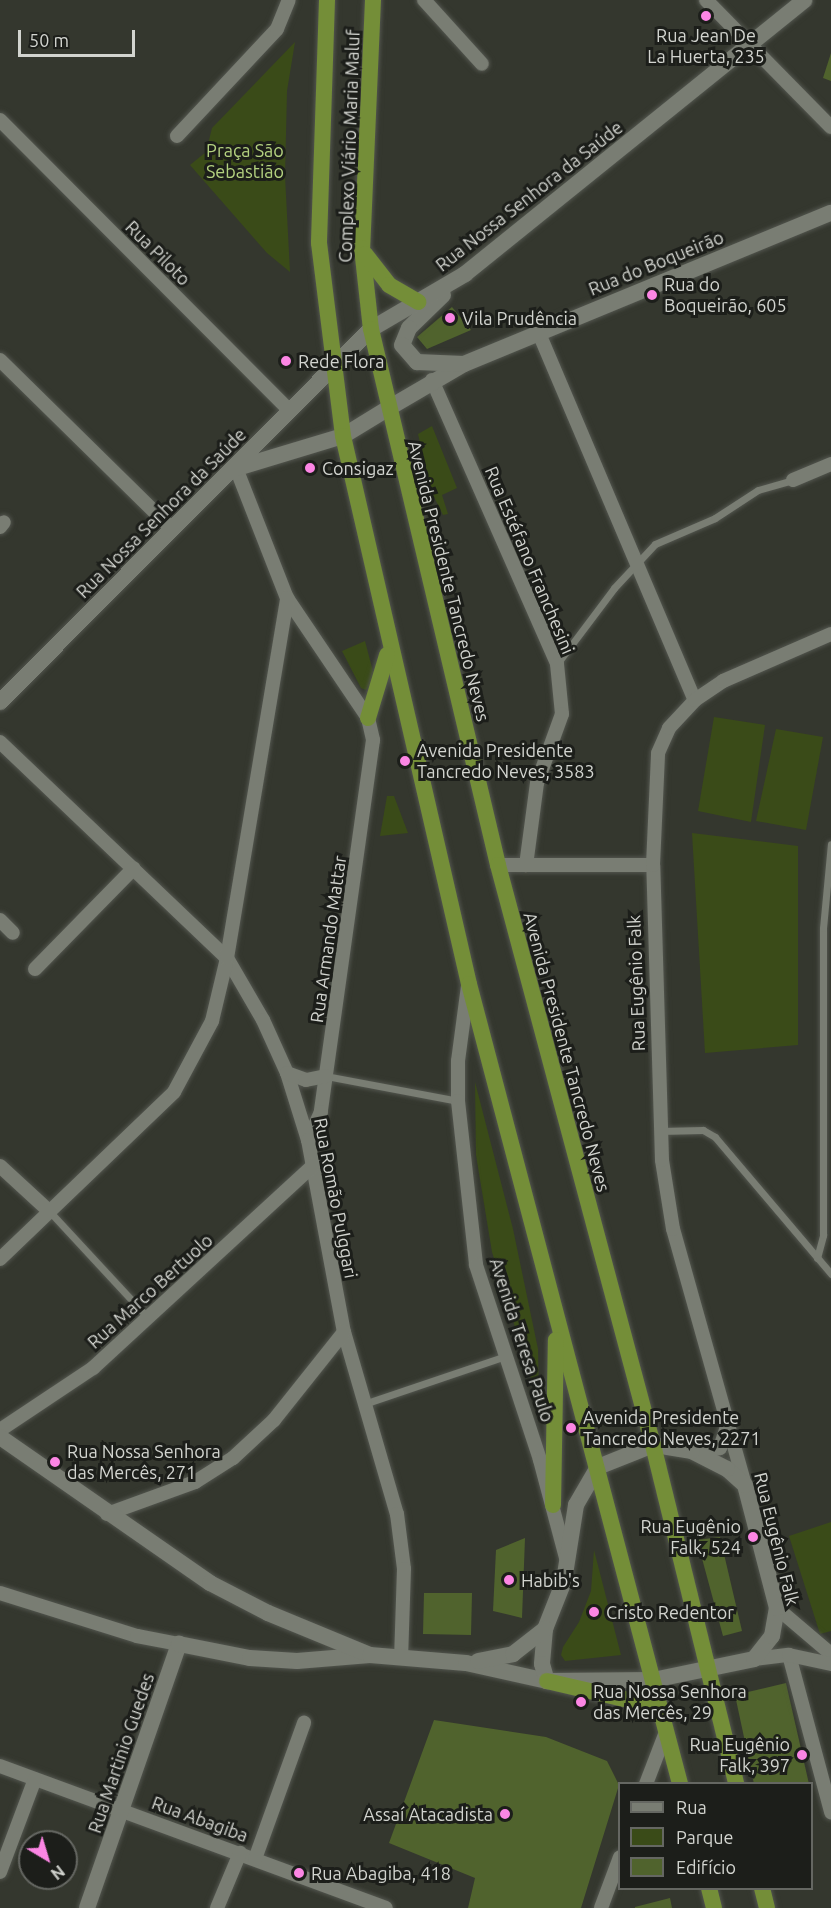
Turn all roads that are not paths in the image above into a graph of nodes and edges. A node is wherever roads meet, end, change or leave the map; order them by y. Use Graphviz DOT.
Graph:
graph roads {
  1 [pos="289,0"];
  2 [pos="327,0"];
  3 [pos="372,0"];
  4 [pos="424,0"];
  5 [pos="706,0"];
  6 [pos="804,0"];
  7 [pos="751,44"];
  8 [pos="482,64"];
  9 [pos="0,120"];
  10 [pos="831,128"];
  11 [pos="177,136"];
  12 [pos="831,213"];
  13 [pos="362,248"];
  14 [pos="465,274"];
  15 [pos="419,302"];
  16 [pos="371,329"];
  17 [pos="538,331"];
  18 [pos="0,360"];
  19 [pos="334,363"];
  20 [pos="464,364"];
  21 [pos="432,380"];
  22 [pos="387,409"];
  23 [pos="290,411"];
  24 [pos="344,436"];
  25 [pos="831,464"];
  26 [pos="236,468"];
  27 [pos="793,480"];
  28 [pos="171,528"];
  29 [pos="637,561"];
  30 [pos="287,598"];
  31 [pos="831,634"];
  32 [pos="388,645"];
  33 [pos="557,663"];
  34 [pos="695,700"];
  35 [pos="0,702"];
  36 [pos="368,718"];
  37 [pos="0,742"];
  38 [pos="831,844"];
  39 [pos="498,864"];
  40 [pos="526,865"];
  41 [pos="652,865"];
  42 [pos="134,868"];
  43 [pos="0,921"];
  44 [pos="13,933"];
  45 [pos="227,958"];
  46 [pos="35,969"];
  47 [pos="469,984"];
  48 [pos="287,1073"];
  49 [pos="326,1076"];
  50 [pos="458,1101"];
  51 [pos="660,1131"];
  52 [pos="309,1140"];
  53 [pos="314,1165"];
  54 [pos="0,1166"];
  55 [pos="50,1212"];
  56 [pos="817,1258"];
  57 [pos="0,1259"];
  58 [pos="831,1274"];
  59 [pos="148,1318"];
  60 [pos="556,1318"];
  61 [pos="344,1332"];
  62 [pos="506,1356"];
  63 [pos="364,1404"];
  64 [pos="728,1422"];
  65 [pos="0,1430"];
  66 [pos="0,1437"];
  67 [pos="653,1445"];
  68 [pos="692,1451"];
  69 [pos="598,1467"];
  70 [pos="745,1485"];
  71 [pos="553,1505"];
  72 [pos="107,1514"];
  73 [pos="567,1562"];
  74 [pos="0,1593"];
  75 [pos="777,1608"];
  76 [pos="545,1629"];
  77 [pos="179,1644"];
  78 [pos="831,1654"];
  79 [pos="370,1655"];
  80 [pos="789,1655"];
  81 [pos="401,1658"];
  82 [pos="754,1659"];
  83 [pos="466,1663"];
  84 [pos="831,1664"];
  85 [pos="707,1670"];
  86 [pos="653,1680"];
  87 [pos="547,1681"];
  88 [pos="659,1707"];
  89 [pos="304,1723"];
  90 [pos="666,1732"];
  91 [pos="0,1766"];
  92 [pos="35,1779"];
  93 [pos="647,1782"];
  94 [pos="679,1782"];
  95 [pos="735,1782"];
  96 [pos="123,1811"];
  97 [pos="831,1812"];
  98 [pos="240,1853"];
  99 [pos="255,1859"];
  100 [pos="618,1862"];
  101 [pos="0,1872"];
  102 [pos="710,1890"];
  103 [pos="762,1890"];
  104 [pos="87,1908"];
  105 [pos="218,1908"];
  106 [pos="386,1908"];
  107 [pos="601,1908"];
  108 [pos="714,1908"];
  109 [pos="767,1908"];
  1 -- 11 [label="street"];
  2 -- 19 [label="highway, Complexo Viário Maria Maluf"];
  3 -- 13 [label="highway, Complexo Viário Maria Maluf"];
  4 -- 8 [label="street"];
  5 -- 7 [label="street"];
  6 -- 7 [label="main road, Rua Nossa Senhora da Saúde"];
  7 -- 10 [label="street"];
  7 -- 14 [label="main road, Rua Nossa Senhora da Saúde"];
  9 -- 23 [label="street, Rua Piloto"];
  12 -- 17 [label="main road, Rua do Boqueirão"];
  13 -- 15 [label="highway"];
  13 -- 16 [label="highway, Complexo Viário Maria Maluf"];
  14 -- 15 [label="main road, Rua Nossa Senhora da Saúde"];
  14 -- 20 [label="main road"];
  15 -- 16 [label="main road, Rua Nossa Senhora da Saúde"];
  16 -- 19 [label="main road, Rua Nossa Senhora da Saúde"];
  16 -- 22 [label="highway, Avenida Presidente Tancredo Neves"];
  17 -- 20 [label="main road, Rua do Boqueirão"];
  17 -- 29 [label="street"];
  18 -- 28 [label="street"];
  19 -- 23 [label="main road, Rua Nossa Senhora da Saúde"];
  19 -- 24 [label="highway"];
  20 -- 21 [label="main road, Rua do Boqueirão"];
  21 -- 22 [label="main road, Rua do Boqueirão"];
  21 -- 33 [label="street, Rua Estéfano Franchesini"];
  22 -- 24 [label="main road, Rua do Boqueirão"];
  22 -- 39 [label="highway, Avenida Presidente Tancredo Neves"];
  23 -- 26 [label="main road, Rua Nossa Senhora da Saúde"];
  24 -- 26 [label="main road, Rua do Boqueirão"];
  24 -- 32 [label="highway"];
  25 -- 27 [label="street"];
  26 -- 28 [label="main road, Rua Nossa Senhora da Saúde"];
  26 -- 30 [label="street"];
  27 -- 29 [label="lane"];
  28 -- 35 [label="main road, Rua Nossa Senhora da Saúde"];
  29 -- 33 [label="lane"];
  29 -- 34 [label="street"];
  30 -- 36 [label="street"];
  30 -- 45 [label="street"];
  31 -- 34 [label="street, Rua Eugênio Falk"];
  32 -- 36 [label="highway"];
  32 -- 47 [label="highway"];
  33 -- 40 [label="street, Rua Estéfano Franchesini"];
  34 -- 41 [label="street, Rua Eugênio Falk"];
  36 -- 49 [label="street, Rua Armando Mattar"];
  37 -- 42 [label="street, Rua Romão Pulggari"];
  38 -- 56 [label="lane"];
  39 -- 40 [label="street"];
  39 -- 67 [label="highway, Avenida Presidente Tancredo Neves"];
  40 -- 41 [label="street"];
  41 -- 51 [label="street, Rua Eugênio Falk"];
  42 -- 45 [label="street, Rua Romão Pulggari"];
  42 -- 46 [label="street"];
  43 -- 44 [label="street"];
  45 -- 48 [label="street, Rua Romão Pulggari"];
  45 -- 55 [label="street"];
  47 -- 50 [label="street, Avenida Teresa Paulo"];
  47 -- 60 [label="highway"];
  48 -- 49 [label="street"];
  48 -- 52 [label="street, Rua Romão Pulggari"];
  49 -- 50 [label="lane"];
  49 -- 52 [label="street, Rua Armando Mattar"];
  50 -- 62 [label="street, Avenida Teresa Paulo"];
  51 -- 56 [label="lane"];
  51 -- 64 [label="street, Rua Eugênio Falk"];
  52 -- 53 [label="street, Rua Romão Pulggari"];
  53 -- 59 [label="street, Rua Marco Bertuolo"];
  53 -- 61 [label="street, Rua Romão Pulggari"];
  54 -- 55 [label="street"];
  55 -- 57 [label="street"];
  55 -- 59 [label="lane"];
  56 -- 58 [label="lane"];
  59 -- 65 [label="street, Rua Marco Bertuolo"];
  60 -- 69 [label="highway"];
  60 -- 71 [label="highway"];
  61 -- 63 [label="street, Rua Romão Pulggari"];
  61 -- 72 [label="street"];
  62 -- 63 [label="lane"];
  62 -- 71 [label="street, Avenida Teresa Paulo"];
  63 -- 81 [label="street, Rua Romão Pulggari"];
  64 -- 68 [label="street"];
  64 -- 70 [label="street, Rua Eugênio Falk"];
  66 -- 72 [label="main road"];
  67 -- 68 [label="main road"];
  67 -- 69 [label="main road"];
  67 -- 85 [label="highway, Avenida Presidente Tancredo Neves"];
  68 -- 70 [label="main road"];
  69 -- 73 [label="main road"];
  69 -- 86 [label="highway"];
  70 -- 75 [label="main road, Rua Eugênio Falk"];
  71 -- 73 [label="street, Avenida Teresa Paulo"];
  72 -- 79 [label="main road"];
  73 -- 76 [label="main road, Avenida Teresa Paulo"];
  74 -- 77 [label="street"];
  75 -- 78 [label="street"];
  75 -- 82 [label="main road, Rua Eugênio Falk"];
  76 -- 83 [label="main road, Avenida Teresa Paulo"];
  76 -- 87 [label="main road, Avenida Teresa Paulo"];
  77 -- 79 [label="main road"];
  77 -- 96 [label="main road, Rua Martinio Guedes"];
  79 -- 81 [label="main road"];
  80 -- 82 [label="street"];
  80 -- 84 [label="street"];
  80 -- 97 [label="street"];
  81 -- 83 [label="main road"];
  82 -- 85 [label="main road"];
  83 -- 87 [label="main road"];
  85 -- 86 [label="main road"];
  85 -- 95 [label="highway, Avenida Presidente Tancredo Neves"];
  86 -- 87 [label="main road"];
  86 -- 88 [label="highway"];
  87 -- 88 [label="highway"];
  88 -- 90 [label="highway"];
  89 -- 99 [label="street"];
  90 -- 93 [label="street"];
  90 -- 94 [label="highway"];
  91 -- 92 [label="street, Rua Abagiba"];
  92 -- 96 [label="street, Rua Abagiba"];
  92 -- 101 [label="street"];
  96 -- 98 [label="street, Rua Abagiba"];
  96 -- 104 [label="main road, Rua Martinio Guedes"];
  98 -- 99 [label="street, Rua Abagiba"];
  98 -- 105 [label="street"];
  99 -- 106 [label="street, Rua Abagiba"];
  100 -- 107 [label="street"];
  102 -- 108 [label="highway"];
  103 -- 109 [label="highway"];
}
